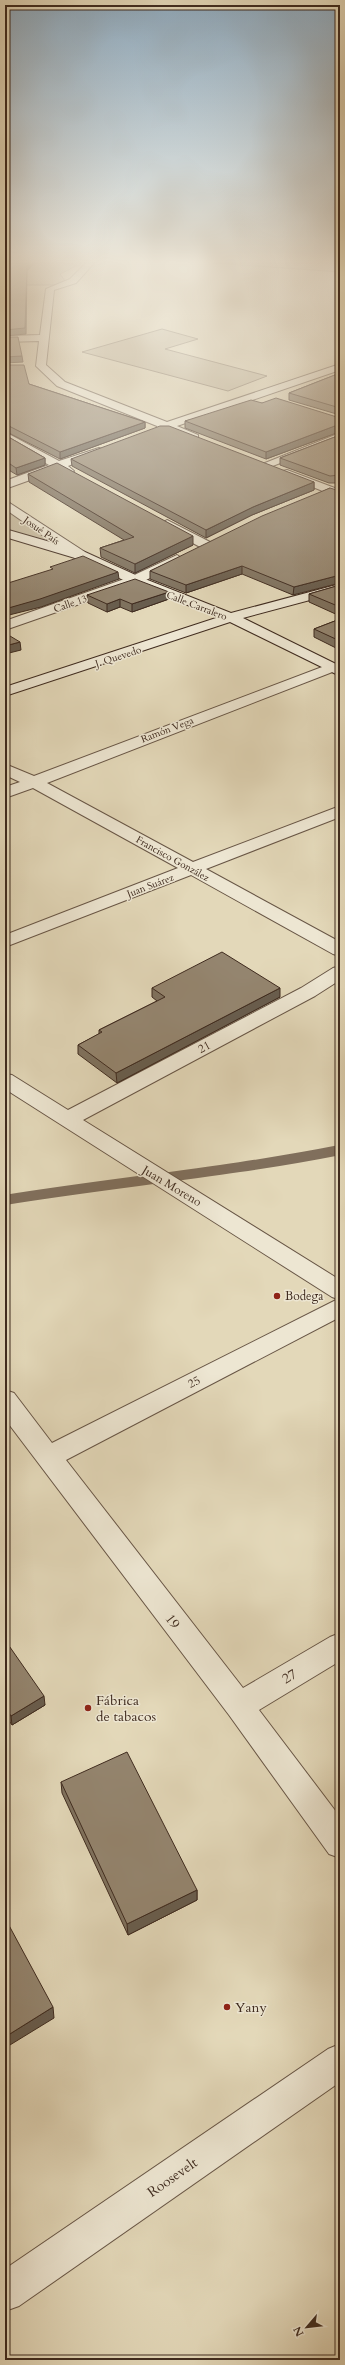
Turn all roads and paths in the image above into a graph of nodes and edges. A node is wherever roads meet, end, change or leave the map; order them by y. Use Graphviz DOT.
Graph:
graph roads {
  1 [pos="46,373"];
  2 [pos="322,373"];
  3 [pos="260,395"];
  4 [pos="274,400"];
  5 [pos="166,426"];
  6 [pos="152,431"];
  7 [pos="5,435"];
  8 [pos="340,436"];
  9 [pos="208,442"];
  10 [pos="109,447"];
  11 [pos="253,460"];
  12 [pos="266,465"];
  13 [pos="60,466"];
  14 [pos="79,476"];
  15 [pos="5,486"];
  16 [pos="336,490"];
  17 [pos="315,496"];
  18 [pos="5,504"];
  19 [pos="158,520"];
  20 [pos="5,533"];
  21 [pos="219,538"];
  22 [pos="206,545"];
  23 [pos="80,556"];
  24 [pos="135,580"];
  25 [pos="340,588"];
  26 [pos="230,617"];
  27 [pos="5,626"];
  28 [pos="335,670"];
  29 [pos="5,692"];
  30 [pos="5,769"];
  31 [pos="32,781"];
  32 [pos="5,792"];
  33 [pos="340,811"];
  34 [pos="192,869"];
  35 [pos="5,941"];
  36 [pos="340,950"];
  37 [pos="340,972"];
  38 [pos="5,1080"];
  39 [pos="66,1120"];
  40 [pos="340,1291"];
  41 [pos="340,1308"];
  42 [pos="5,1400"];
  43 [pos="48,1457"];
  44 [pos="340,1646"];
  45 [pos="239,1706"];
  46 [pos="340,1843"];
  47 [pos="340,2061"];
  48 [pos="5,2292"];
  1 -- 5 [label="street"];
  2 -- 3 [label="street"];
  3 -- 4 [label="street"];
  3 -- 5 [label="street"];
  5 -- 6 [label="street"];
  5 -- 9 [label="street"];
  7 -- 13 [label="street"];
  8 -- 12 [label="street"];
  10 -- 13 [label="street"];
  11 -- 12 [label="street"];
  12 -- 16 [label="street"];
  13 -- 14 [label="street"];
  13 -- 15 [label="street"];
  16 -- 17 [label="street"];
  18 -- 23 [label="street, Josué País"];
  19 -- 22 [label="street"];
  20 -- 23 [label="street, Calle Carralero"];
  21 -- 22 [label="street, Calle 13"];
  22 -- 24 [label="street, Calle 13"];
  23 -- 24 [label="street, Calle Carralero"];
  24 -- 26 [label="street, Calle Carralero"];
  24 -- 27 [label="street, Calle 13"];
  25 -- 26 [label="street, J. Quevedo"];
  26 -- 28 [label="street, Calle Carralero"];
  26 -- 29 [label="street, J. Quevedo"];
  28 -- 31 [label="street, Ramón Vega"];
  30 -- 31 [label="street, Francisco González"];
  31 -- 32 [label="street, Ramón Vega"];
  31 -- 34 [label="street, Francisco González"];
  33 -- 34 [label="street, Juan Suárez"];
  34 -- 35 [label="street, Juan Suárez"];
  34 -- 36 [label="street, Francisco González"];
  37 -- 39 [label="street, 21"];
  38 -- 39 [label="street, Juan Moreno"];
  39 -- 40 [label="street, Juan Moreno"];
  41 -- 43 [label="street, 25"];
  42 -- 43 [label="street, 19"];
  43 -- 45 [label="street, 19"];
  44 -- 45 [label="street, 27"];
  45 -- 46 [label="street, 19"];
  47 -- 48 [label="street, Roosevelt"];
}
